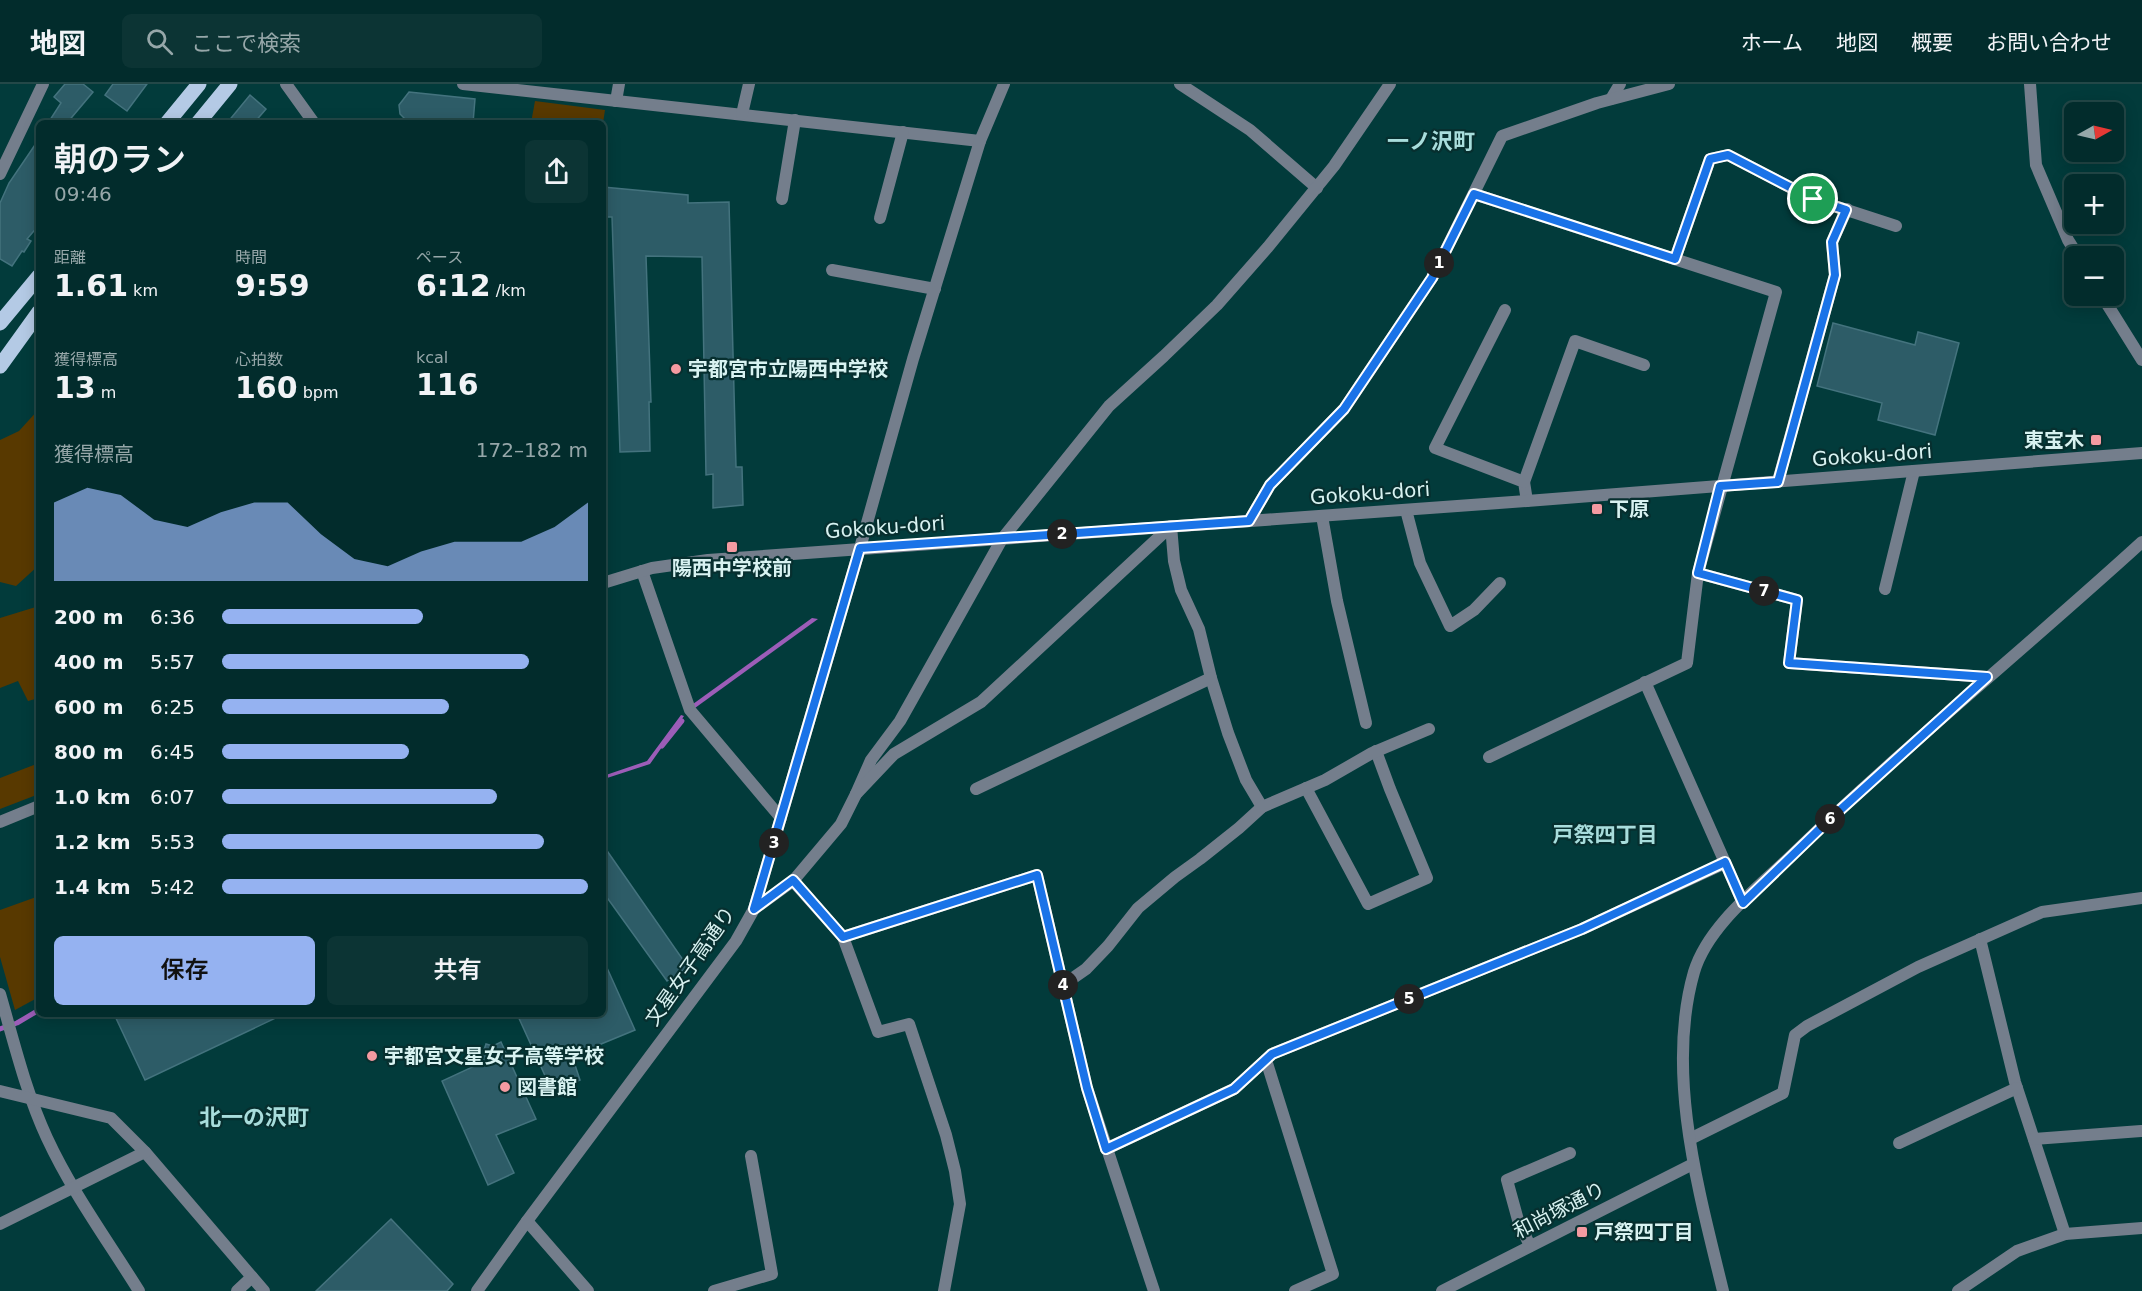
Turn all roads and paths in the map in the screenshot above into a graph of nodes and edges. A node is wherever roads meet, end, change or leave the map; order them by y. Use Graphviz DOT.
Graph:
graph roads {
  1 [pos="43,84"];
  2 [pos="199,84"];
  3 [pos="230,84"];
  4 [pos="286,84"];
  5 [pos="463,84"];
  6 [pos="619,84"];
  7 [pos="749,84"];
  8 [pos="1004,84"];
  9 [pos="1180,84"];
  10 [pos="1390,84"];
  11 [pos="1620,84"];
  12 [pos="1669,84"];
  13 [pos="2030,84"];
  14 [pos="548,89"];
  15 [pos="1611,99"];
  16 [pos="616,101"];
  17 [pos="742,114"];
  18 [pos="169,120"];
  19 [pos="200,120"];
  20 [pos="312,120"];
  21 [pos="795,120"];
  22 [pos="903,132"];
  23 [pos="980,141"];
  24 [pos="0,174"];
  25 [pos="1317,188"];
  26 [pos="1474,194"];
  27 [pos="782,199"];
  28 [pos="1846,210"];
  29 [pos="880,218"];
  30 [pos="1896,226"];
  31 [pos="2072,246"];
  32 [pos="1675,259"];
  33 [pos="832,270"];
  34 [pos="36,280"];
  35 [pos="935,289"];
  36 [pos="2108,306"];
  37 [pos="1505,310"];
  38 [pos="36,316"];
  39 [pos="0,324"];
  40 [pos="2142,360"];
  41 [pos="1644,365"];
  42 [pos="0,366"];
  43 [pos="2142,453"];
  44 [pos="1914,471"];
  45 [pos="1524,482"];
  46 [pos="1778,482"];
  47 [pos="1720,486"];
  48 [pos="1527,501"];
  49 [pos="1406,510"];
  50 [pos="1322,516"];
  51 [pos="1249,521"];
  52 [pos="1171,526"];
  53 [pos="1002,538"];
  54 [pos="2142,542"];
  55 [pos="860,548"];
  56 [pos="642,570"];
  57 [pos="1698,573"];
  58 [pos="606,582"];
  59 [pos="1500,583"];
  60 [pos="1885,589"];
  61 [pos="1987,677"];
  62 [pos="1211,678"];
  63 [pos="1645,682"];
  64 [pos="1366,723"];
  65 [pos="1429,729"];
  66 [pos="1376,751"];
  67 [pos="1489,757"];
  68 [pos="976,789"];
  69 [pos="1305,789"];
  70 [pos="856,794"];
  71 [pos="36,807"];
  72 [pos="1262,807"];
  73 [pos="781,818"];
  74 [pos="0,822"];
  75 [pos="1725,862"];
  76 [pos="793,880"];
  77 [pos="2142,898"];
  78 [pos="1743,903"];
  79 [pos="754,909"];
  80 [pos="843,937"];
  81 [pos="1980,939"];
  82 [pos="1063,985"];
  83 [pos="0,994"];
  84 [pos="1266,1060"];
  85 [pos="2017,1088"];
  86 [pos="0,1091"];
  87 [pos="32,1099"];
  88 [pos="2141,1131"];
  89 [pos="1690,1139"];
  90 [pos="2034,1139"];
  91 [pos="1899,1143"];
  92 [pos="1106,1149"];
  93 [pos="145,1152"];
  94 [pos="1570,1153"];
  95 [pos="751,1156"];
  96 [pos="1693,1164"];
  97 [pos="74,1188"];
  98 [pos="527,1221"];
  99 [pos="0,1224"];
  100 [pos="2142,1228"];
  101 [pos="2065,1234"];
  102 [pos="1530,1246"];
  103 [pos="252,1277"];
  104 [pos="139,1291"];
  105 [pos="237,1291"];
  106 [pos="264,1291"];
  107 [pos="477,1291"];
  108 [pos="588,1291"];
  109 [pos="714,1291"];
  110 [pos="944,1291"];
  111 [pos="1154,1291"];
  112 [pos="1295,1291"];
  113 [pos="1442,1291"];
  114 [pos="1723,1291"];
  115 [pos="1958,1291"];
  1 -- 24 [label="street"];
  2 -- 18 [label="main road"];
  3 -- 19 [label="main road"];
  4 -- 20 [label="street"];
  5 -- 14 [label="street"];
  6 -- 16 [label="street"];
  7 -- 17 [label="street"];
  8 -- 23 [label="street, 文星女子高通り"];
  9 -- 25 [label="street"];
  10 -- 25 [label="street"];
  11 -- 15 [label="street"];
  12 -- 15 [label="street"];
  13 -- 31 [label="street"];
  14 -- 16 [label="street"];
  15 -- 26 [label="street"];
  16 -- 17 [label="street"];
  17 -- 21 [label="street"];
  21 -- 22 [label="street"];
  21 -- 27 [label="street"];
  22 -- 23 [label="street"];
  22 -- 29 [label="street"];
  23 -- 35 [label="street, 文星女子高通り"];
  25 -- 53 [label="street"];
  26 -- 32 [label="street"];
  26 -- 51 [label="street"];
  28 -- 30 [label="street"];
  28 -- 32 [label="street"];
  28 -- 46 [label="street"];
  32 -- 47 [label="street"];
  33 -- 35 [label="street"];
  34 -- 39 [label="main road"];
  35 -- 55 [label="street, 文星女子高通り"];
  36 -- 40 [label="street"];
  37 -- 45 [label="street"];
  38 -- 42 [label="main road"];
  41 -- 45 [label="street"];
  43 -- 44 [label="street, Gokoku-dori"];
  44 -- 46 [label="street, Gokoku-dori"];
  44 -- 60 [label="street"];
  45 -- 48 [label="street"];
  46 -- 47 [label="street, Gokoku-dori"];
  47 -- 48 [label="street, Gokoku-dori"];
  47 -- 57 [label="street"];
  48 -- 49 [label="street, Gokoku-dori"];
  49 -- 50 [label="street, Gokoku-dori"];
  49 -- 59 [label="street"];
  50 -- 51 [label="street, Gokoku-dori"];
  50 -- 64 [label="street"];
  51 -- 52 [label="street, Gokoku-dori"];
  52 -- 53 [label="street, Gokoku-dori"];
  52 -- 62 [label="street"];
  52 -- 70 [label="street"];
  53 -- 55 [label="street, Gokoku-dori"];
  53 -- 70 [label="street"];
  54 -- 61 [label="street"];
  55 -- 56 [label="street, Gokoku-dori"];
  55 -- 73 [label="street, 文星女子高通り"];
  56 -- 58 [label="street, Gokoku-dori"];
  56 -- 73 [label="street"];
  57 -- 61 [label="street"];
  57 -- 63 [label="street"];
  61 -- 78 [label="street"];
  62 -- 68 [label="street"];
  62 -- 72 [label="street"];
  63 -- 67 [label="street"];
  63 -- 75 [label="street"];
  65 -- 66 [label="street"];
  66 -- 69 [label="street"];
  66 -- 69 [label="street"];
  69 -- 72 [label="street"];
  70 -- 76 [label="street"];
  71 -- 74 [label="street"];
  72 -- 82 [label="street"];
  73 -- 79 [label="street, 文星女子高通り"];
  75 -- 78 [label="street"];
  75 -- 84 [label="street"];
  76 -- 79 [label="street"];
  76 -- 80 [label="street"];
  77 -- 81 [label="street"];
  78 -- 89 [label="street"];
  79 -- 98 [label="street, 文星女子高通り"];
  80 -- 82 [label="street"];
  80 -- 110 [label="street"];
  81 -- 85 [label="street"];
  81 -- 89 [label="street"];
  82 -- 92 [label="street"];
  83 -- 87 [label="street"];
  84 -- 92 [label="street"];
  84 -- 112 [label="street"];
  85 -- 90 [label="street"];
  85 -- 91 [label="street"];
  86 -- 87 [label="street"];
  87 -- 93 [label="street"];
  87 -- 97 [label="street"];
  88 -- 90 [label="street"];
  89 -- 96 [label="street"];
  90 -- 101 [label="street"];
  92 -- 111 [label="street"];
  93 -- 97 [label="street"];
  93 -- 103 [label="street"];
  94 -- 102 [label="street"];
  95 -- 109 [label="street"];
  96 -- 102 [label="street, 和尚塚通り"];
  96 -- 114 [label="street"];
  97 -- 99 [label="street"];
  97 -- 104 [label="street"];
  98 -- 107 [label="street, 文星女子高通り"];
  98 -- 108 [label="street"];
  100 -- 101 [label="street"];
  101 -- 115 [label="street"];
  102 -- 113 [label="street, 和尚塚通り"];
  103 -- 105 [label="street"];
  103 -- 106 [label="street"];
}
